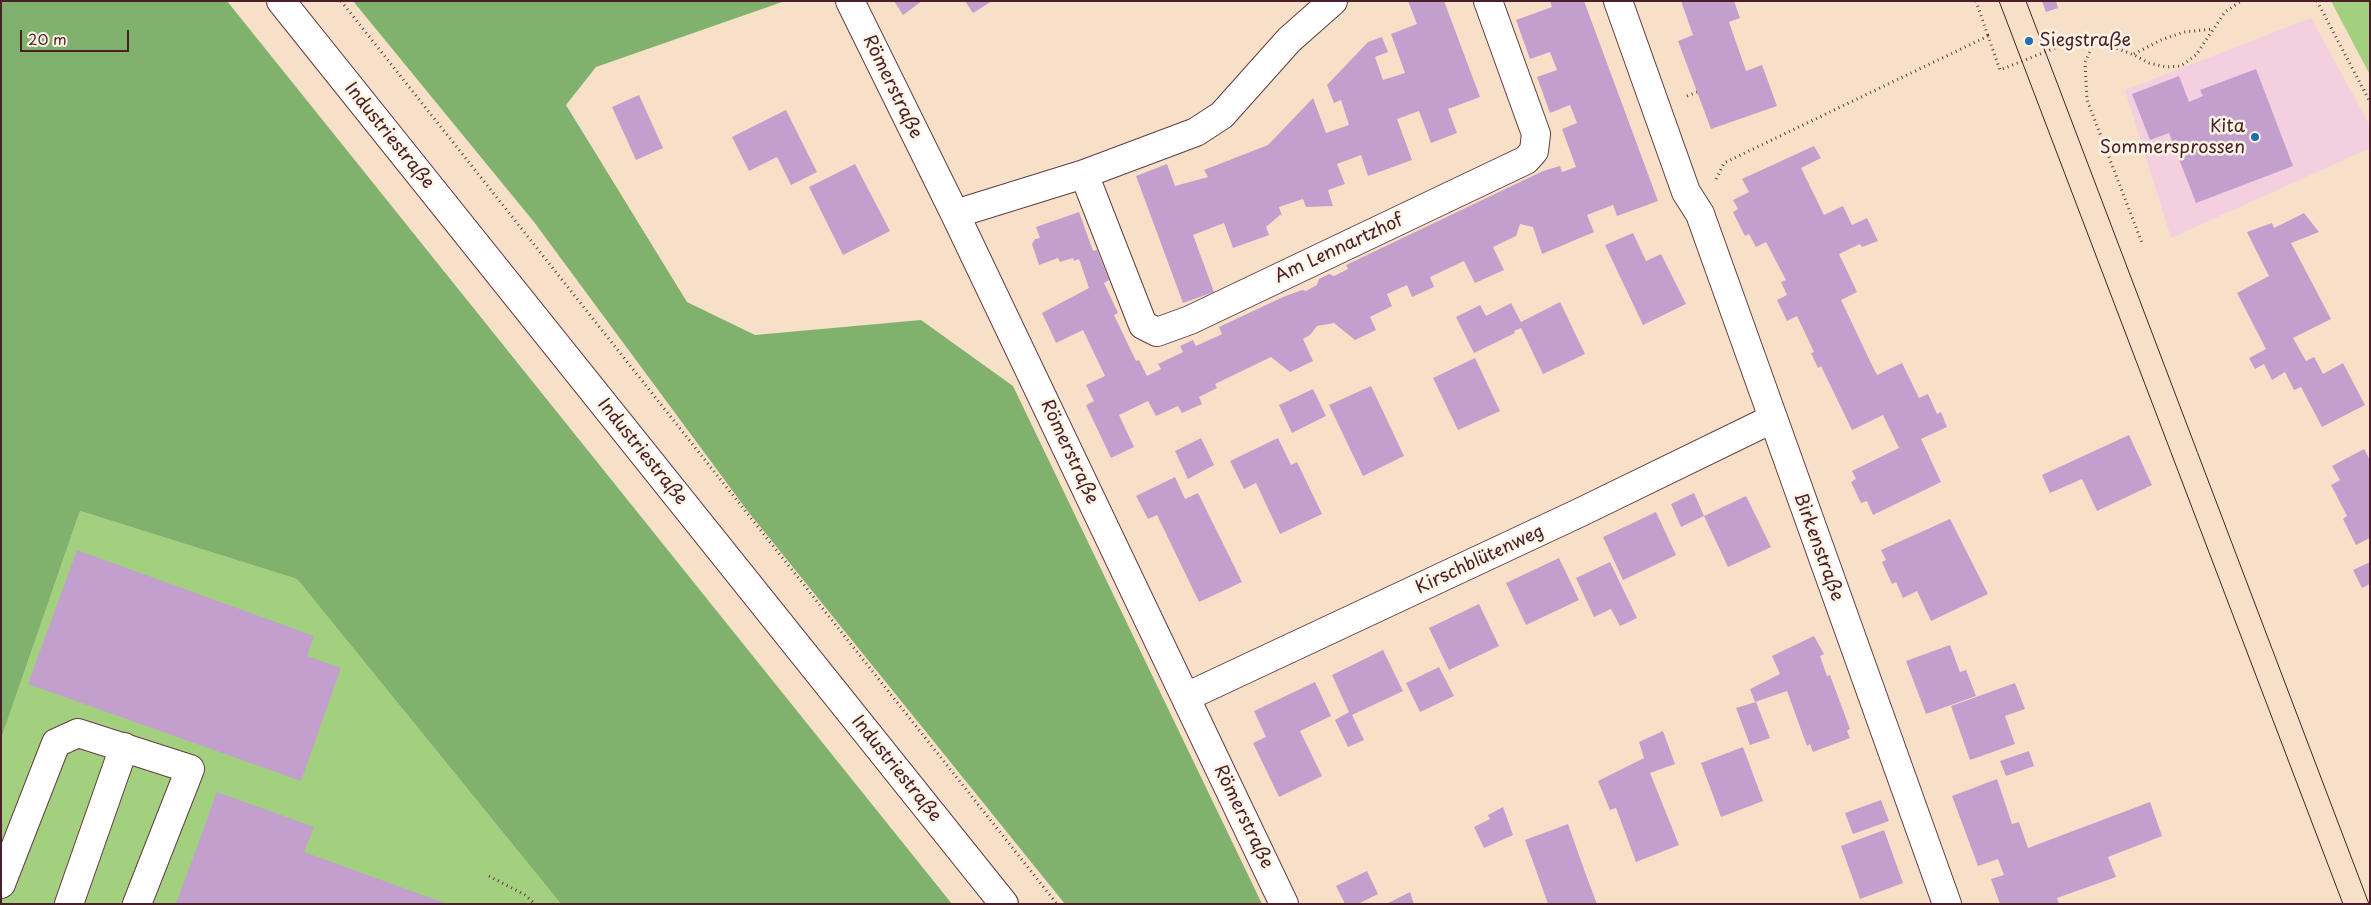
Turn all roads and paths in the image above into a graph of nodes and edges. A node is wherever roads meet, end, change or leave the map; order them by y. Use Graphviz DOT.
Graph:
graph roads {
  1 [pos="281,1"];
  2 [pos="341,1"];
  3 [pos="850,1"];
  4 [pos="1333,1"];
  5 [pos="1488,1"];
  6 [pos="1618,1"];
  7 [pos="1976,1"];
  8 [pos="2241,1"];
  9 [pos="2317,1"];
  10 [pos="2214,28"];
  11 [pos="1988,36"];
  12 [pos="2094,43"];
  13 [pos="2134,54"];
  14 [pos="2370,102"];
  15 [pos="1084,174"];
  16 [pos="1693,203"];
  17 [pos="955,214"];
  18 [pos="2142,243"];
  19 [pos="1772,419"];
  20 [pos="1186,697"];
  21 [pos="124,748"];
  22 [pos="489,876"];
  23 [pos="1,884"];
  24 [pos="69,904"];
  25 [pos="137,904"];
  26 [pos="535,904"];
  27 [pos="1004,904"];
  28 [pos="1056,904"];
  29 [pos="1284,904"];
  30 [pos="1947,904"];
  1 -- 27 [label="street, Industriestraße"];
  2 -- 28 [label="path"];
  3 -- 17 [label="street, Römerstraße"];
  4 -- 15 [label="street"];
  5 -- 15 [label="street, Am Lennartzhof"];
  6 -- 16 [label="street"];
  7 -- 11 [label="path"];
  8 -- 10 [label="path"];
  9 -- 14 [label="path"];
  10 -- 13 [label="path"];
  10 -- 13 [label="path"];
  11 -- 12 [label="path"];
  11 -- 16 [label="path"];
  12 -- 13 [label="path"];
  12 -- 18 [label="path"];
  15 -- 17 [label="street"];
  16 -- 19 [label="street, Birkenstraße"];
  17 -- 20 [label="street, Römerstraße"];
  19 -- 20 [label="street, Kirschblütenweg"];
  19 -- 30 [label="street, Birkenstraße"];
  20 -- 29 [label="street, Römerstraße"];
  21 -- 23 [label="street"];
  21 -- 24 [label="street"];
  21 -- 25 [label="street"];
  22 -- 26 [label="path"];
}
